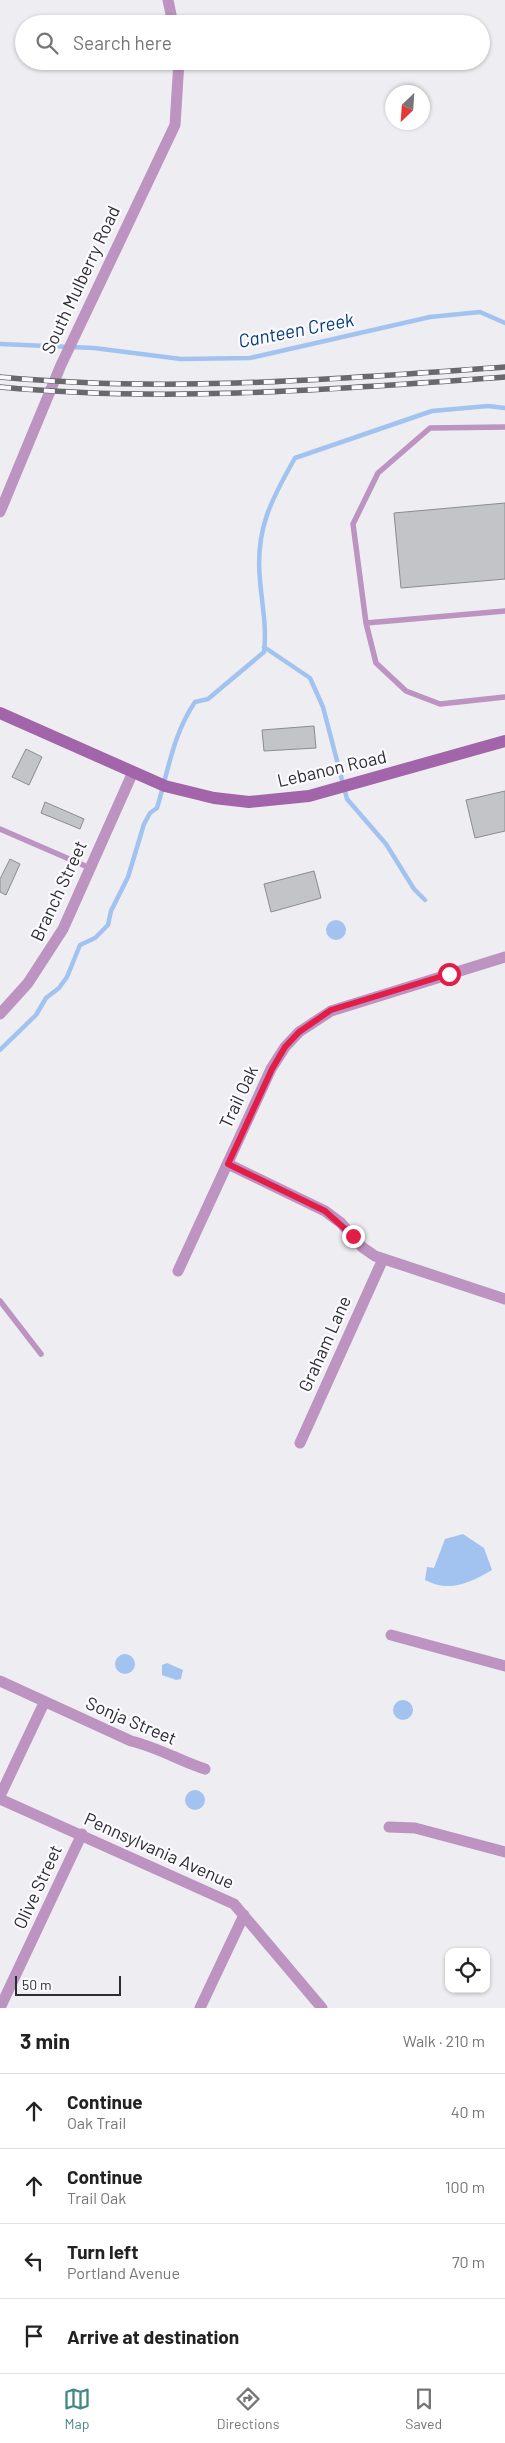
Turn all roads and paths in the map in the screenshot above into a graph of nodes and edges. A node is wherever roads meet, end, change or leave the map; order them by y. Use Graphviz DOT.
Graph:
graph roads {
  1 [pos="168,0"];
  2 [pos="171,15"];
  3 [pos="178,70"];
  4 [pos="505,427"];
  5 [pos="0,512"];
  6 [pos="505,611"];
  7 [pos="366,623"];
  8 [pos="505,698"];
  9 [pos="0,713"];
  10 [pos="505,741"];
  11 [pos="133,772"];
  12 [pos="0,829"];
  13 [pos="90,868"];
  14 [pos="505,957"];
  15 [pos="0,1014"];
  16 [pos="228,1164"];
  17 [pos="383,1259"];
  18 [pos="178,1271"];
  19 [pos="505,1299"];
  20 [pos="0,1301"];
  21 [pos="41,1354"];
  22 [pos="300,1444"];
  23 [pos="391,1635"];
  24 [pos="505,1666"];
  25 [pos="0,1681"];
  26 [pos="44,1703"];
  27 [pos="205,1770"];
  28 [pos="0,1797"];
  29 [pos="389,1827"];
  30 [pos="82,1834"];
  31 [pos="505,1852"];
  32 [pos="244,1915"];
  33 [pos="3,1995"];
  34 [pos="0,2008"];
  35 [pos="200,2008"];
  36 [pos="322,2008"];
  1 -- 2 [label="street"];
  3 -- 5 [label="street, South Mulberry Road"];
  4 -- 7 [label="lane"];
  6 -- 7 [label="lane"];
  7 -- 8 [label="lane"];
  9 -- 11 [label="street, Lebanon Road"];
  10 -- 11 [label="street, Lebanon Road"];
  11 -- 13 [label="street, Branch Street"];
  12 -- 13 [label="lane"];
  13 -- 15 [label="street, Branch Street"];
  14 -- 16 [label="street, Trail Oak"];
  16 -- 17 [label="street"];
  16 -- 18 [label="street"];
  17 -- 19 [label="street"];
  17 -- 22 [label="street, Graham Lane"];
  20 -- 21 [label="lane"];
  23 -- 24 [label="street"];
  25 -- 26 [label="street, Sonja Street"];
  26 -- 27 [label="street, Sonja Street"];
  26 -- 28 [label="street"];
  28 -- 30 [label="street, Pennsylvania Avenue"];
  29 -- 31 [label="street"];
  30 -- 32 [label="street, Pennsylvania Avenue"];
  30 -- 33 [label="street, Olive Street"];
  32 -- 35 [label="street"];
  32 -- 36 [label="street, Pennsylvania Avenue"];
  33 -- 34 [label="street, Olive Street"];
}
